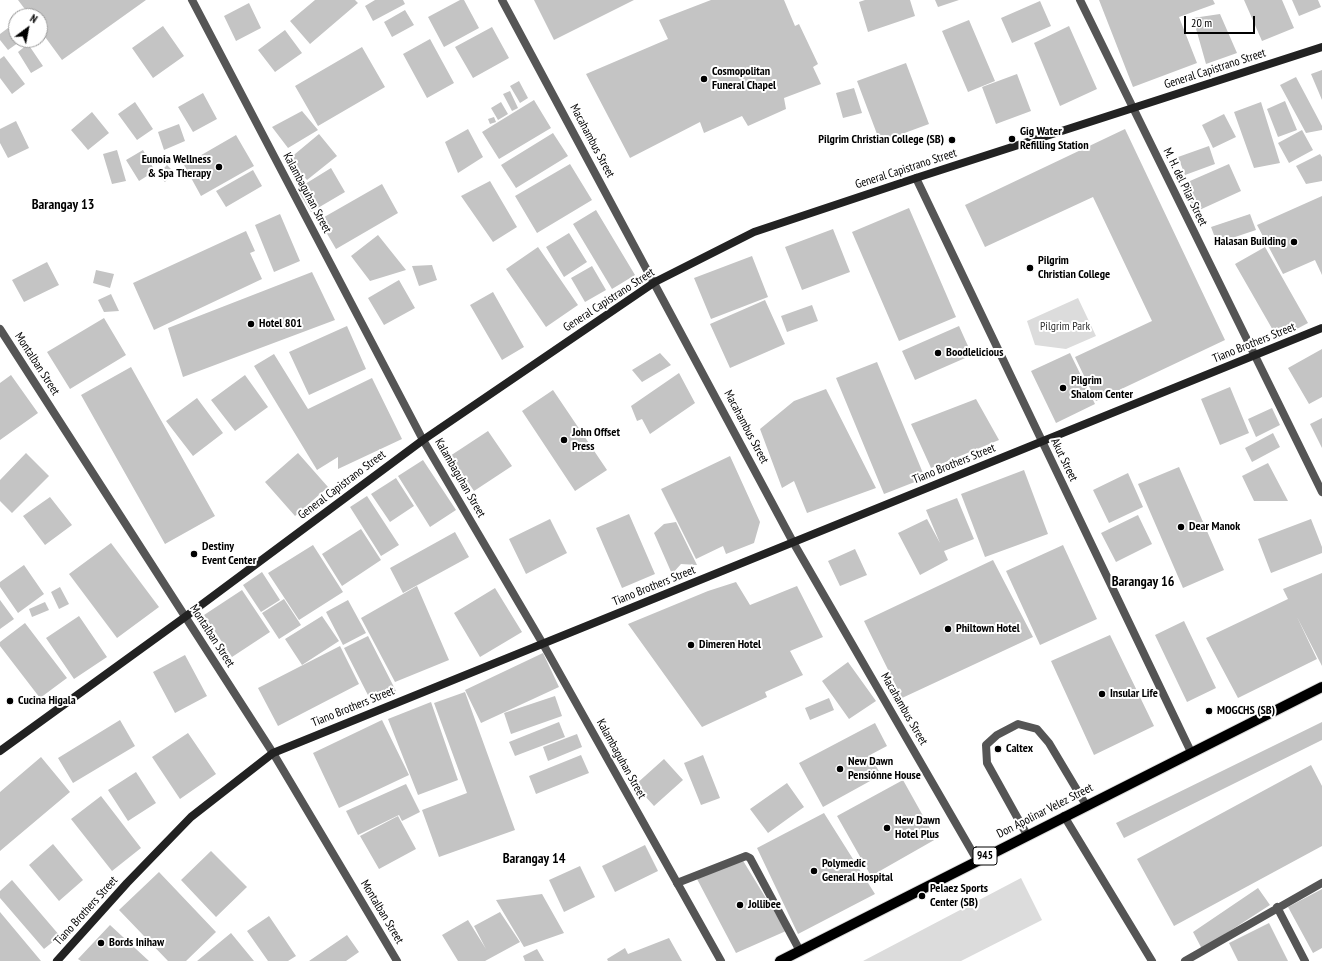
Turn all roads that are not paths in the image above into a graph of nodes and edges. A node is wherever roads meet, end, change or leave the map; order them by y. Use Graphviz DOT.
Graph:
graph roads {
  1 [pos="192,0"];
  2 [pos="502,0"];
  3 [pos="1080,0"];
  4 [pos="1322,47"];
  5 [pos="1133,108"];
  6 [pos="916,178"];
  7 [pos="655,282"];
  8 [pos="0,328"];
  9 [pos="1322,328"];
  10 [pos="1256,355"];
  11 [pos="423,440"];
  12 [pos="1042,441"];
  13 [pos="1322,492"];
  14 [pos="793,542"];
  15 [pos="185,617"];
  16 [pos="543,644"];
  17 [pos="1322,687"];
  18 [pos="0,751"];
  19 [pos="1191,752"];
  20 [pos="273,753"];
  21 [pos="1086,805"];
  22 [pos="1064,816"];
  23 [pos="1027,835"];
  24 [pos="977,860"];
  25 [pos="676,883"];
  26 [pos="1322,883"];
  27 [pos="1277,907"];
  28 [pos="800,951"];
  29 [pos="57,961"];
  30 [pos="397,961"];
  31 [pos="721,961"];
  32 [pos="780,961"];
  33 [pos="1152,961"];
  34 [pos="1185,961"];
  35 [pos="1305,961"];
  1 -- 11 [label="street, Kalambaguhan Street"];
  2 -- 7 [label="street, Macahambus Street"];
  3 -- 5 [label="street, M. H. del Pilar Street"];
  4 -- 5 [label="main road, General Capistrano Street"];
  5 -- 6 [label="main road, General Capistrano Street"];
  5 -- 10 [label="street, M. H. del Pilar Street"];
  6 -- 7 [label="main road, General Capistrano Street"];
  6 -- 12 [label="street, Akut Street"];
  7 -- 11 [label="main road, General Capistrano Street"];
  7 -- 14 [label="street, Macahambus Street"];
  8 -- 15 [label="street, Montalban Street"];
  9 -- 10 [label="main road, Tiano Brothers Street"];
  10 -- 12 [label="main road, Tiano Brothers Street"];
  10 -- 13 [label="street, M. H. del Pilar Street"];
  11 -- 15 [label="main road, General Capistrano Street"];
  11 -- 16 [label="street, Kalambaguhan Street"];
  12 -- 14 [label="main road, Tiano Brothers Street"];
  12 -- 19 [label="street, Akut Street"];
  14 -- 16 [label="main road, Tiano Brothers Street"];
  14 -- 24 [label="street, Macahambus Street"];
  15 -- 18 [label="main road, General Capistrano Street"];
  15 -- 20 [label="street, Montalban Street"];
  16 -- 20 [label="main road, Tiano Brothers Street"];
  16 -- 25 [label="street, Kalambaguhan Street"];
  17 -- 19 [label="main road, Don Apolinar Velez Street / 945"];
  19 -- 21 [label="main road, Don Apolinar Velez Street / 945"];
  20 -- 29 [label="main road, Tiano Brothers Street"];
  20 -- 30 [label="street, Montalban Street"];
  21 -- 22 [label="main road, Don Apolinar Velez Street / 945"];
  21 -- 23 [label="street"];
  22 -- 23 [label="main road, Don Apolinar Velez Street / 945"];
  22 -- 33 [label="street"];
  23 -- 24 [label="main road, Don Apolinar Velez Street / 945"];
  24 -- 28 [label="main road, Don Apolinar Velez Street / 945"];
  25 -- 28 [label="street"];
  25 -- 31 [label="street, Kalambaguhan Street"];
  26 -- 27 [label="street"];
  27 -- 34 [label="street"];
  27 -- 35 [label="street"];
  28 -- 32 [label="main road, Don Apolinar Velez Street / 945"];
}
